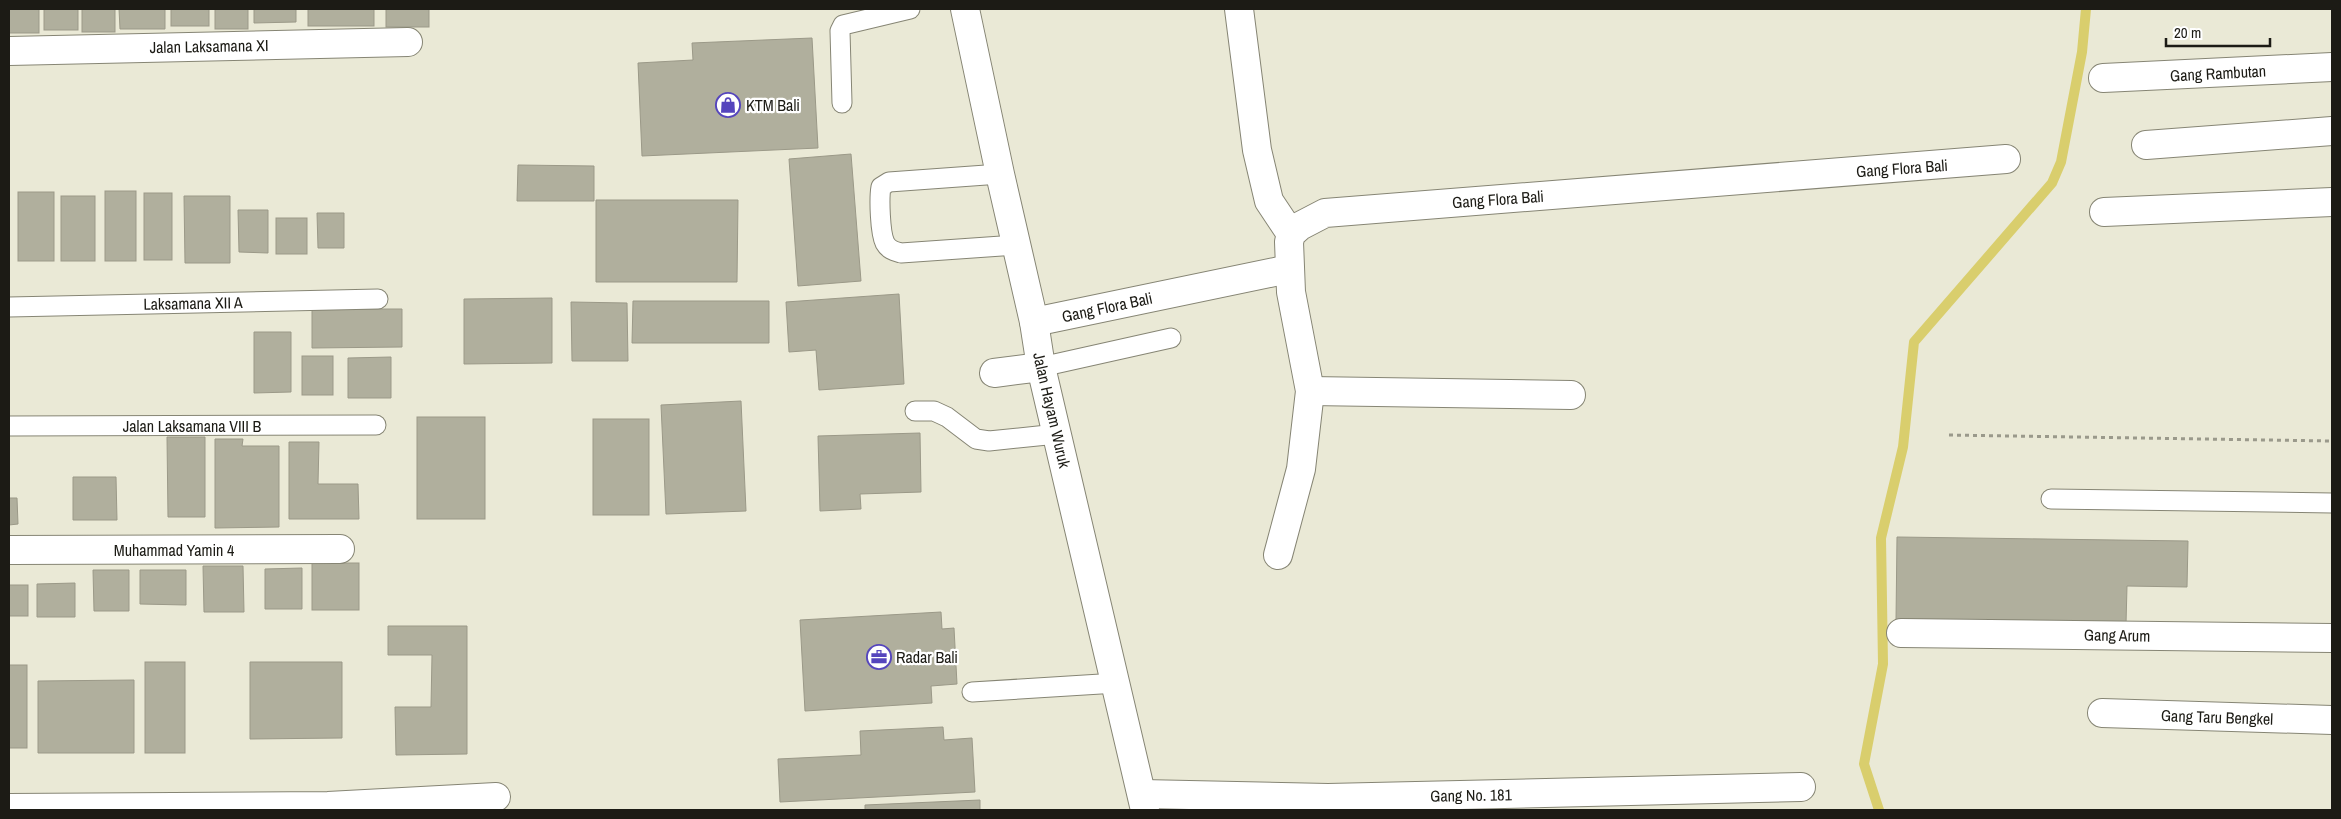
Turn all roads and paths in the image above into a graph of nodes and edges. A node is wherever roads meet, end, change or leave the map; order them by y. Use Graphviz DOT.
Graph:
graph roads {
  1 [pos="910,9"];
  2 [pos="965,9"];
  3 [pos="1239,9"];
  4 [pos="408,42"];
  5 [pos="9,50"];
  6 [pos="2332,67"];
  7 [pos="2103,78"];
  8 [pos="842,103"];
  9 [pos="2332,131"];
  10 [pos="2146,145"];
  11 [pos="2006,159"];
  12 [pos="1000,174"];
  13 [pos="2332,202"];
  14 [pos="2104,212"];
  15 [pos="1291,234"];
  16 [pos="1016,245"];
  17 [pos="1289,269"];
  18 [pos="378,299"];
  19 [pos="9,307"];
  20 [pos="1034,322"];
  21 [pos="1171,338"];
  22 [pos="1041,367"];
  23 [pos="994,373"];
  24 [pos="1310,392"];
  25 [pos="1570,395"];
  26 [pos="915,411"];
  27 [pos="376,425"];
  28 [pos="9,426"];
  29 [pos="1057,434"];
  30 [pos="1949,435"];
  31 [pos="2332,441"];
  32 [pos="2051,499"];
  33 [pos="2332,503"];
  34 [pos="9,550"];
  35 [pos="340,550"];
  36 [pos="1278,555"];
  37 [pos="1901,633"];
  38 [pos="2332,638"];
  39 [pos="1117,683"];
  40 [pos="972,692"];
  41 [pos="2102,713"];
  42 [pos="2332,720"];
  43 [pos="1801,787"];
  44 [pos="496,797"];
  45 [pos="1143,802"];
  46 [pos="9,808"];
  1 -- 8 [label="lane"];
  2 -- 12 [label="street, Jalan Hayam Wuruk"];
  3 -- 15 [label="street"];
  4 -- 5 [label="street, Jalan Laksamana XI"];
  6 -- 7 [label="street, Gang Rambutan"];
  9 -- 10 [label="street"];
  11 -- 15 [label="street, Gang Flora Bali"];
  12 -- 16 [label="street, Jalan Hayam Wuruk"];
  12 -- 16 [label="lane"];
  13 -- 14 [label="street"];
  15 -- 17 [label="street"];
  16 -- 20 [label="street, Jalan Hayam Wuruk"];
  17 -- 20 [label="street, Gang Flora Bali"];
  17 -- 24 [label="street"];
  18 -- 19 [label="lane, Laksamana XII A"];
  20 -- 22 [label="street, Jalan Hayam Wuruk"];
  21 -- 22 [label="lane"];
  22 -- 23 [label="street"];
  22 -- 29 [label="street, Jalan Hayam Wuruk"];
  24 -- 25 [label="street"];
  24 -- 36 [label="street"];
  26 -- 29 [label="lane"];
  27 -- 28 [label="lane, Jalan Laksamana VIII B"];
  29 -- 39 [label="street, Jalan Hayam Wuruk"];
  30 -- 31 [label="path"];
  32 -- 33 [label="lane"];
  34 -- 35 [label="street, Muhammad Yamin 4"];
  37 -- 38 [label="street, Gang Arum"];
  39 -- 40 [label="lane"];
  39 -- 45 [label="street, Jalan Hayam Wuruk"];
  41 -- 42 [label="street, Gang Taru Bengkel"];
  43 -- 45 [label="street, Gang No. 181"];
  44 -- 46 [label="street"];
}
